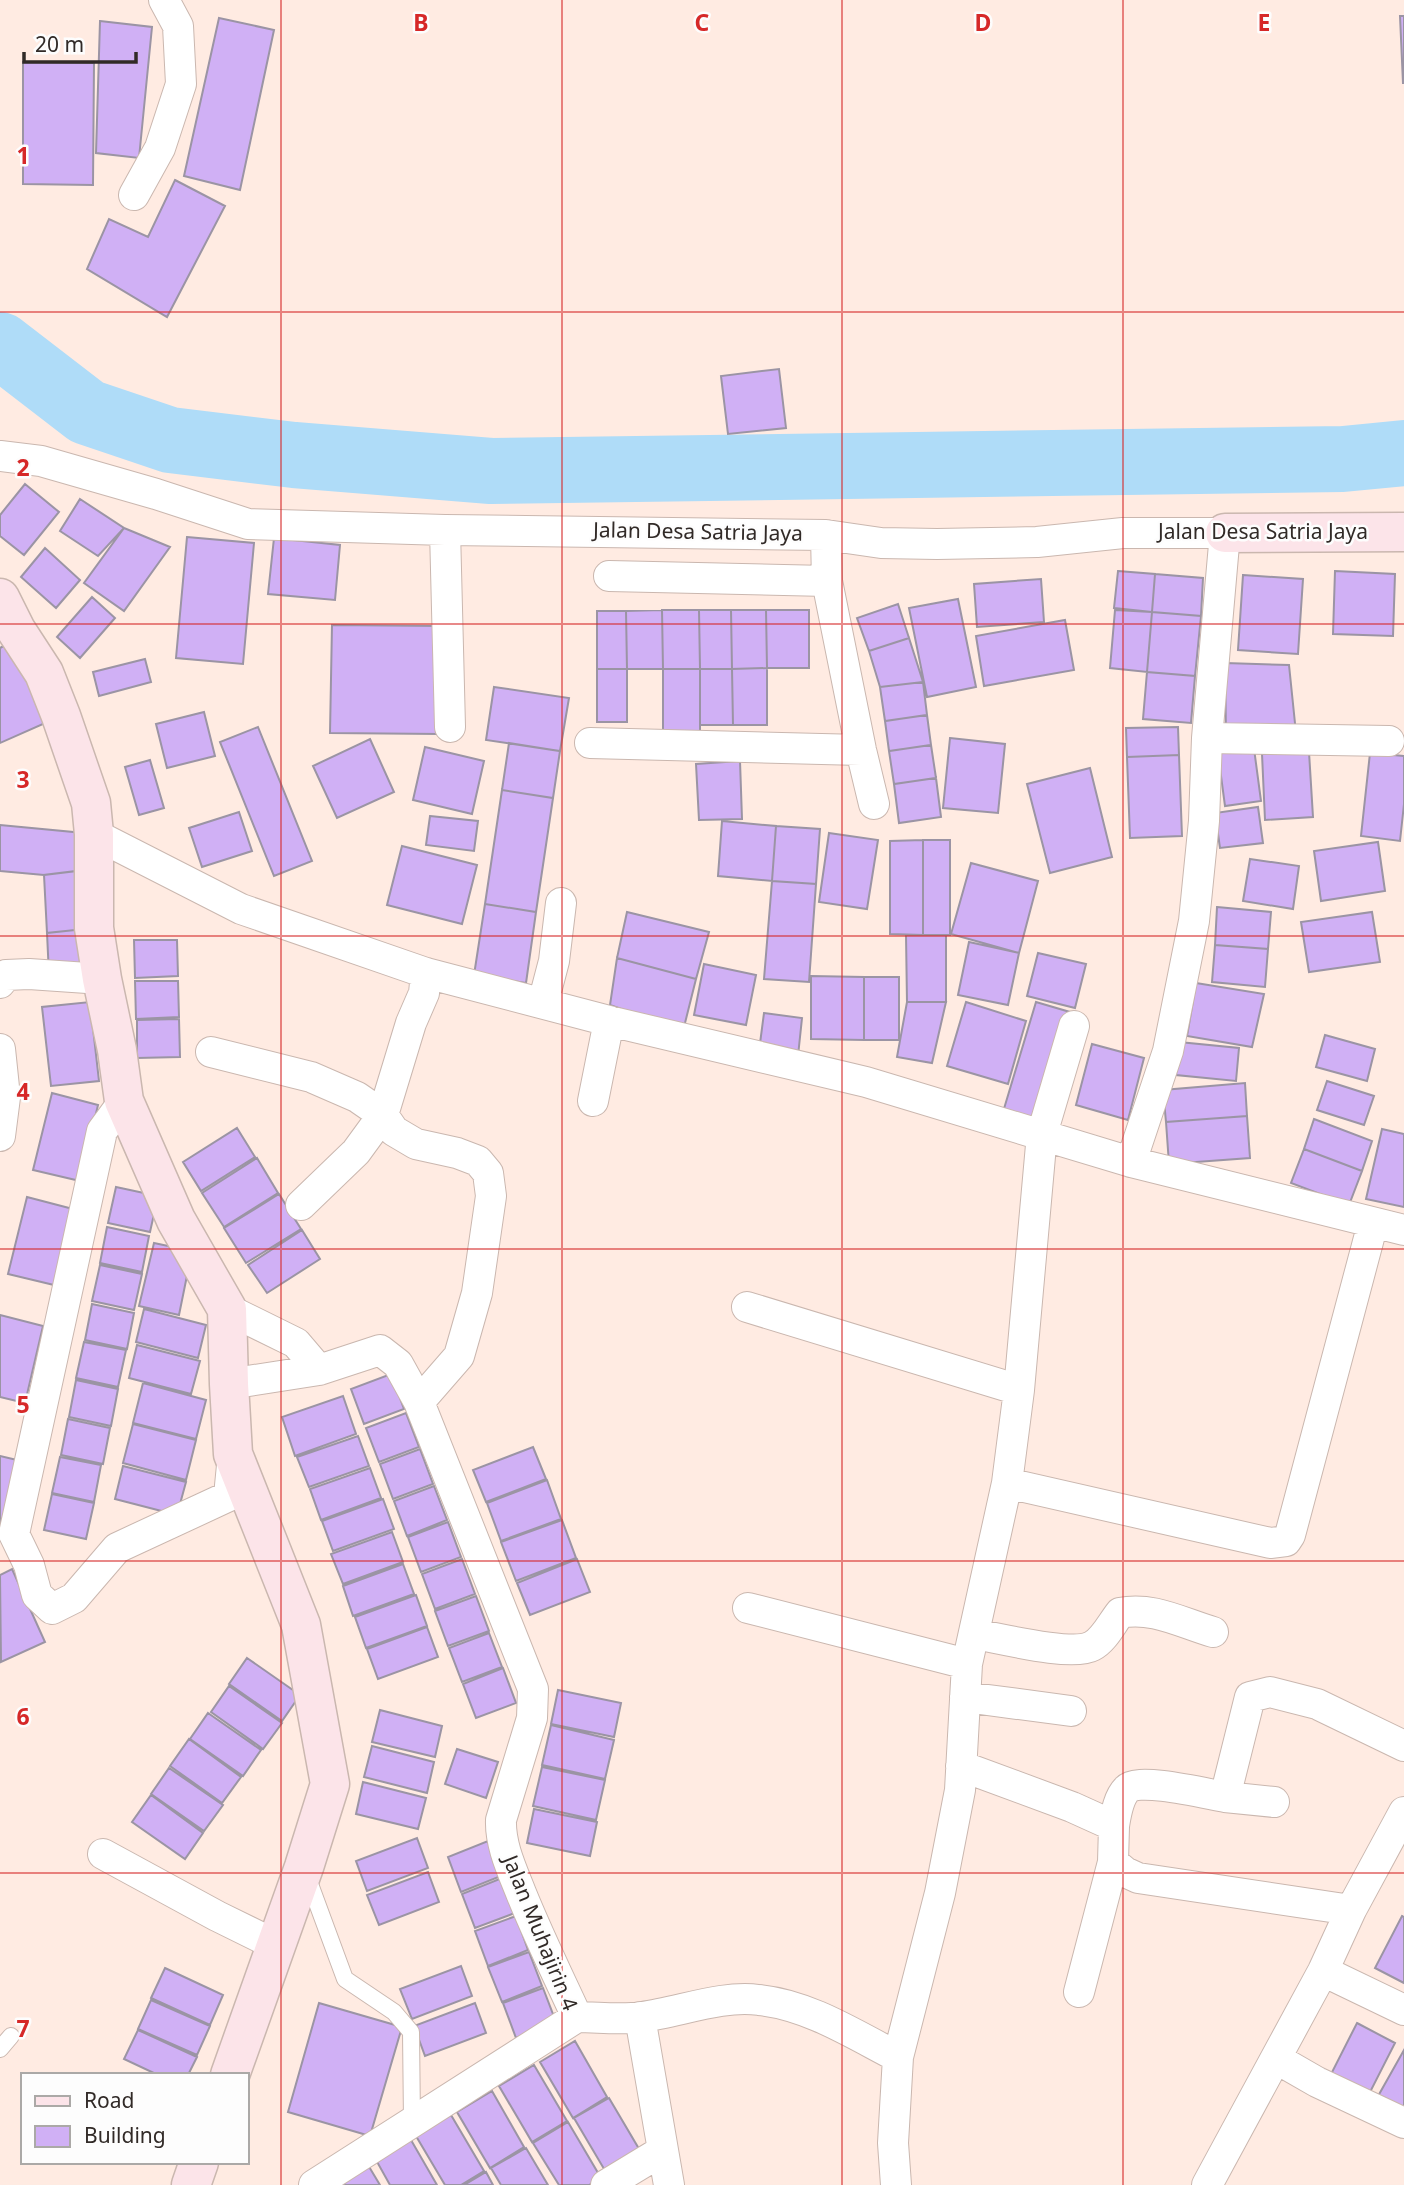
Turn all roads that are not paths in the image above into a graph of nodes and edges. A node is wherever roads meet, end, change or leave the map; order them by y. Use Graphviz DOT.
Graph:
graph roads {
  1 [pos="164,0"];
  2 [pos="134,195"];
  3 [pos="0,456"];
  4 [pos="445,530"];
  5 [pos="1404,532"];
  6 [pos="1225,533"];
  7 [pos="826,535"];
  8 [pos="609,576"];
  9 [pos="827,581"];
  10 [pos="0,597"];
  11 [pos="450,727"];
  12 [pos="1208,738"];
  13 [pos="1389,741"];
  14 [pos="590,743"];
  15 [pos="861,750"];
  16 [pos="874,804"];
  17 [pos="94,834"];
  18 [pos="561,903"];
  19 [pos="426,973"];
  20 [pos="102,979"];
  21 [pos="0,983"];
  22 [pos="543,1003"];
  23 [pos="609,1021"];
  24 [pos="1074,1026"];
  25 [pos="0,1049"];
  26 [pos="211,1052"];
  27 [pos="124,1101"];
  28 [pos="593,1101"];
  29 [pos="383,1115"];
  30 [pos="1042,1134"];
  31 [pos="0,1136"];
  32 [pos="1131,1162"];
  33 [pos="301,1205"];
  34 [pos="1373,1223"];
  35 [pos="1404,1230"];
  36 [pos="747,1307"];
  37 [pos="227,1309"];
  38 [pos="318,1370"];
  39 [pos="229,1384"];
  40 [pos="1019,1390"];
  41 [pos="419,1402"];
  42 [pos="233,1454"];
  43 [pos="1007,1483"];
  44 [pos="229,1496"];
  45 [pos="748,1608"];
  46 [pos="1213,1632"];
  47 [pos="974,1634"];
  48 [pos="967,1664"];
  49 [pos="312,1680"];
  50 [pos="965,1697"];
  51 [pos="1071,1711"];
  52 [pos="1404,1746"];
  53 [pos="961,1766"];
  54 [pos="1225,1797"];
  55 [pos="1274,1802"];
  56 [pos="1404,1812"];
  57 [pos="1114,1826"];
  58 [pos="103,1854"];
  59 [pos="1113,1862"];
  60 [pos="304,1867"];
  61 [pos="1351,1909"];
  62 [pos="276,1945"];
  63 [pos="1324,1971"];
  64 [pos="1079,1992"];
  65 [pos="1404,2010"];
  66 [pos="577,2017"];
  67 [pos="640,2017"];
  68 [pos="11,2036"];
  69 [pos="0,2049"];
  70 [pos="898,2057"];
  71 [pos="1277,2059"];
  72 [pos="231,2073"];
  73 [pos="412,2122"];
  74 [pos="1404,2123"];
  75 [pos="662,2151"];
  76 [pos="198,2164"];
  77 [pos="1220,2180"];
  78 [pos="191,2185"];
  79 [pos="314,2185"];
  80 [pos="606,2185"];
  81 [pos="670,2185"];
  82 [pos="895,2185"];
  1 -- 2 [label="street"];
  3 -- 4 [label="street, Jalan Desa Satria Jaya"];
  4 -- 7 [label="street, Jalan Desa Satria Jaya"];
  4 -- 11 [label="street"];
  5 -- 6 [label="street, Jalan Desa Satria Jaya"];
  6 -- 7 [label="street, Jalan Desa Satria Jaya"];
  6 -- 12 [label="street"];
  7 -- 9 [label="street"];
  8 -- 9 [label="street"];
  9 -- 15 [label="street"];
  10 -- 17 [label="street"];
  12 -- 13 [label="street"];
  12 -- 32 [label="street"];
  14 -- 15 [label="street"];
  15 -- 16 [label="street"];
  17 -- 19 [label="street"];
  17 -- 20 [label="street"];
  18 -- 22 [label="street"];
  19 -- 22 [label="street"];
  19 -- 29 [label="street"];
  20 -- 21 [label="street"];
  20 -- 27 [label="street"];
  22 -- 23 [label="street"];
  23 -- 28 [label="street"];
  23 -- 30 [label="street"];
  24 -- 30 [label="street"];
  25 -- 31 [label="street"];
  26 -- 29 [label="street"];
  27 -- 37 [label="street"];
  27 -- 44 [label="street"];
  29 -- 33 [label="street"];
  29 -- 41 [label="street"];
  30 -- 32 [label="street"];
  30 -- 40 [label="street"];
  32 -- 34 [label="street"];
  34 -- 35 [label="street"];
  34 -- 43 [label="street"];
  36 -- 40 [label="street"];
  37 -- 38 [label="street"];
  37 -- 39 [label="street"];
  38 -- 39 [label="street"];
  38 -- 41 [label="street, Jalan Muhajirin 4"];
  39 -- 42 [label="street"];
  40 -- 43 [label="street"];
  41 -- 66 [label="street, Jalan Muhajirin 4"];
  42 -- 44 [label="street"];
  42 -- 49 [label="street"];
  43 -- 47 [label="street"];
  44 -- 49 [label="street"];
  45 -- 48 [label="street"];
  46 -- 47 [label="street"];
  47 -- 48 [label="street"];
  48 -- 50 [label="street"];
  49 -- 60 [label="street"];
  50 -- 51 [label="street"];
  50 -- 53 [label="street"];
  52 -- 54 [label="street"];
  53 -- 57 [label="street"];
  53 -- 70 [label="street"];
  54 -- 55 [label="street"];
  54 -- 57 [label="street"];
  56 -- 61 [label="street"];
  57 -- 59 [label="street"];
  58 -- 62 [label="street"];
  59 -- 61 [label="street"];
  59 -- 64 [label="street"];
  60 -- 62 [label="street"];
  60 -- 73 [label="lane"];
  61 -- 63 [label="street"];
  62 -- 72 [label="street"];
  63 -- 65 [label="street"];
  63 -- 71 [label="street"];
  66 -- 67 [label="street"];
  66 -- 73 [label="street, Jalan Muhajirin 4"];
  67 -- 70 [label="street"];
  67 -- 75 [label="street"];
  68 -- 69 [label="lane"];
  70 -- 82 [label="street"];
  71 -- 74 [label="street"];
  71 -- 77 [label="street"];
  73 -- 79 [label="street, Jalan Muhajirin 4"];
  75 -- 80 [label="street"];
  75 -- 81 [label="street"];
  76 -- 78 [label="street"];
}
